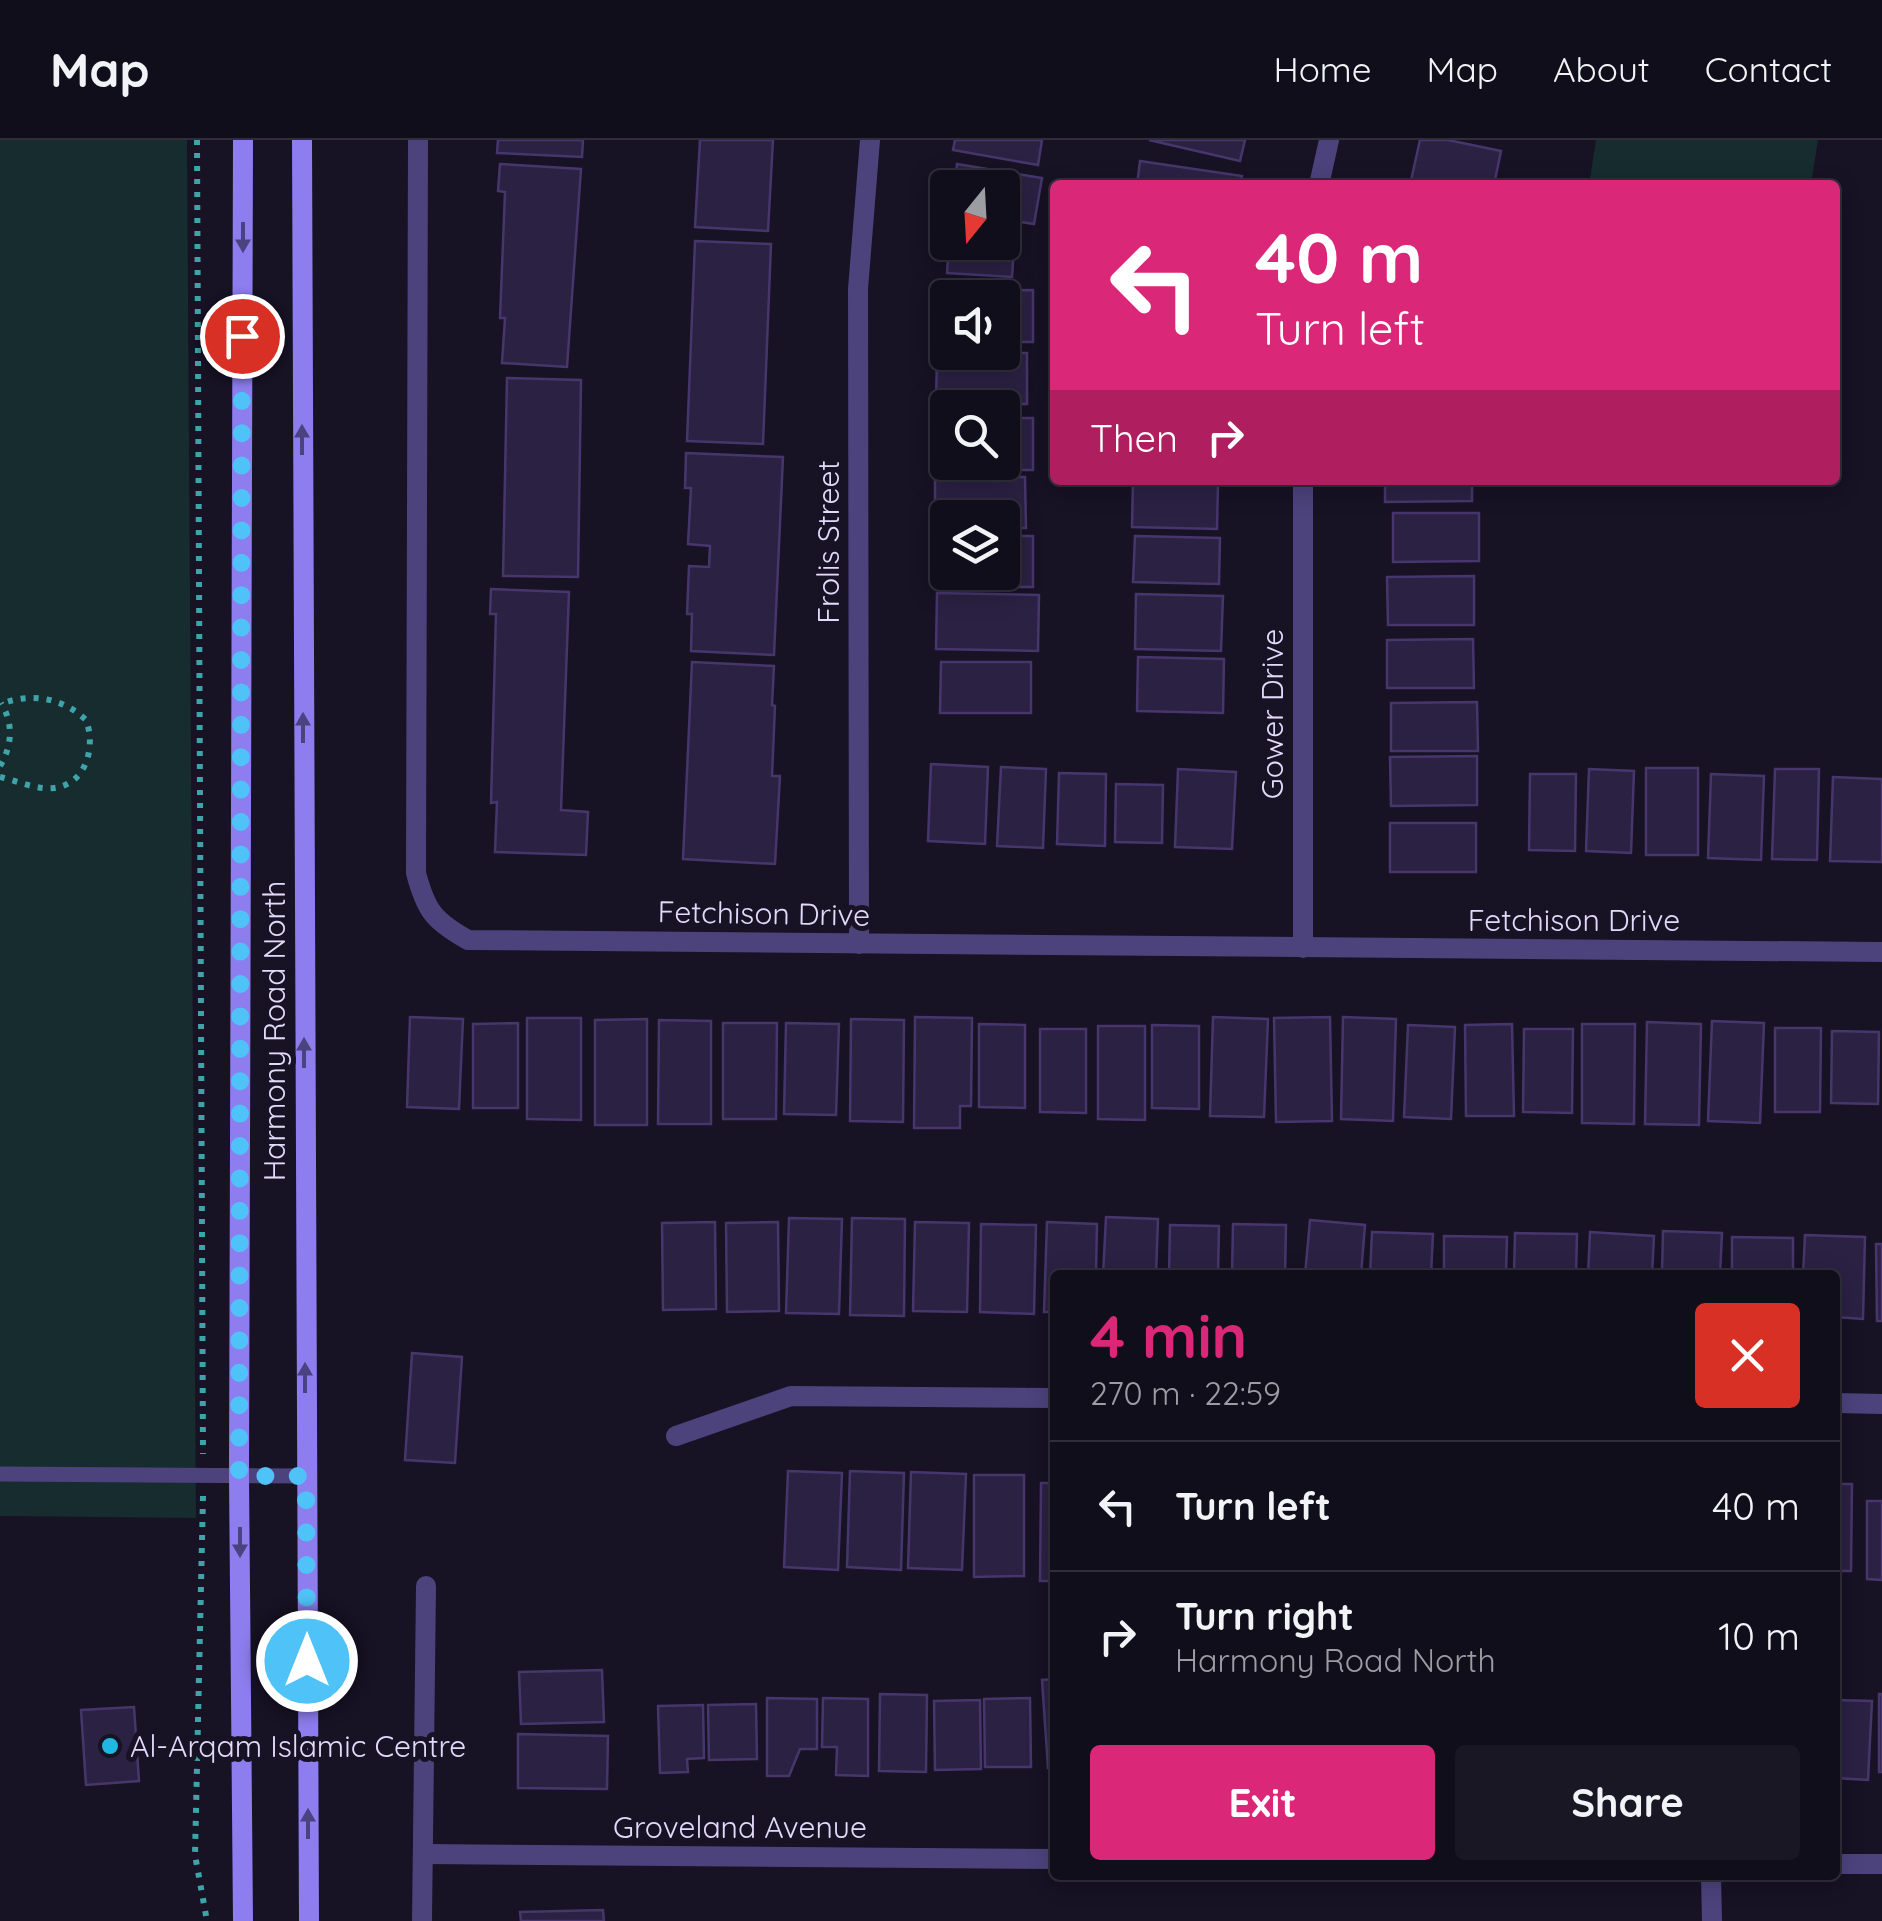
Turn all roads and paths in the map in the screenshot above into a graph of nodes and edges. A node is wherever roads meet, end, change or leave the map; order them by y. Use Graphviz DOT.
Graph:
graph roads {
  1 [pos="197,140"];
  2 [pos="243,140"];
  3 [pos="302,140"];
  4 [pos="418,140"];
  5 [pos="870,140"];
  6 [pos="1329,140"];
  7 [pos="1321,180"];
  8 [pos="1303,485"];
  9 [pos="1,703"];
  10 [pos="0,766"];
  11 [pos="0,777"];
  12 [pos="859,944"];
  13 [pos="1304,948"];
  14 [pos="1882,952"];
  15 [pos="1050,1398"];
  16 [pos="1840,1403"];
  17 [pos="1882,1404"];
  18 [pos="676,1436"];
  19 [pos="0,1474"];
  20 [pos="203,1476"];
  21 [pos="239,1476"];
  22 [pos="306,1476"];
  23 [pos="426,1586"];
  24 [pos="424,1854"];
  25 [pos="1050,1859"];
  26 [pos="1840,1864"];
  27 [pos="1882,1864"];
  28 [pos="1711,1880"];
  29 [pos="207,1921"];
  30 [pos="243,1921"];
  31 [pos="309,1921"];
  32 [pos="422,1921"];
  33 [pos="1712,1921"];
  1 -- 20 [label="path"];
  2 -- 21 [label="main road, Harmony Road North, one-way"];
  22 -- 3 [label="main road, Harmony Road North, one-way"];
  4 -- 12 [label="street, Fetchison Drive"];
  5 -- 12 [label="street, Frolis Street"];
  6 -- 7 [label="street"];
  8 -- 13 [label="street, Gower Drive"];
  9 -- 10 [label="path"];
  9 -- 11 [label="path"];
  12 -- 13 [label="street, Fetchison Drive"];
  13 -- 14 [label="street, Fetchison Drive"];
  15 -- 18 [label="street"];
  16 -- 17 [label="street"];
  19 -- 20 [label="lane"];
  20 -- 21 [label="lane"];
  20 -- 29 [label="path"];
  21 -- 22 [label="lane"];
  21 -- 30 [label="main road, Harmony Road North, one-way"];
  31 -- 22 [label="main road, Harmony Road North, one-way"];
  23 -- 24 [label="street"];
  24 -- 25 [label="street, Groveland Avenue"];
  24 -- 32 [label="street"];
  26 -- 27 [label="street"];
  28 -- 33 [label="street"];
}
